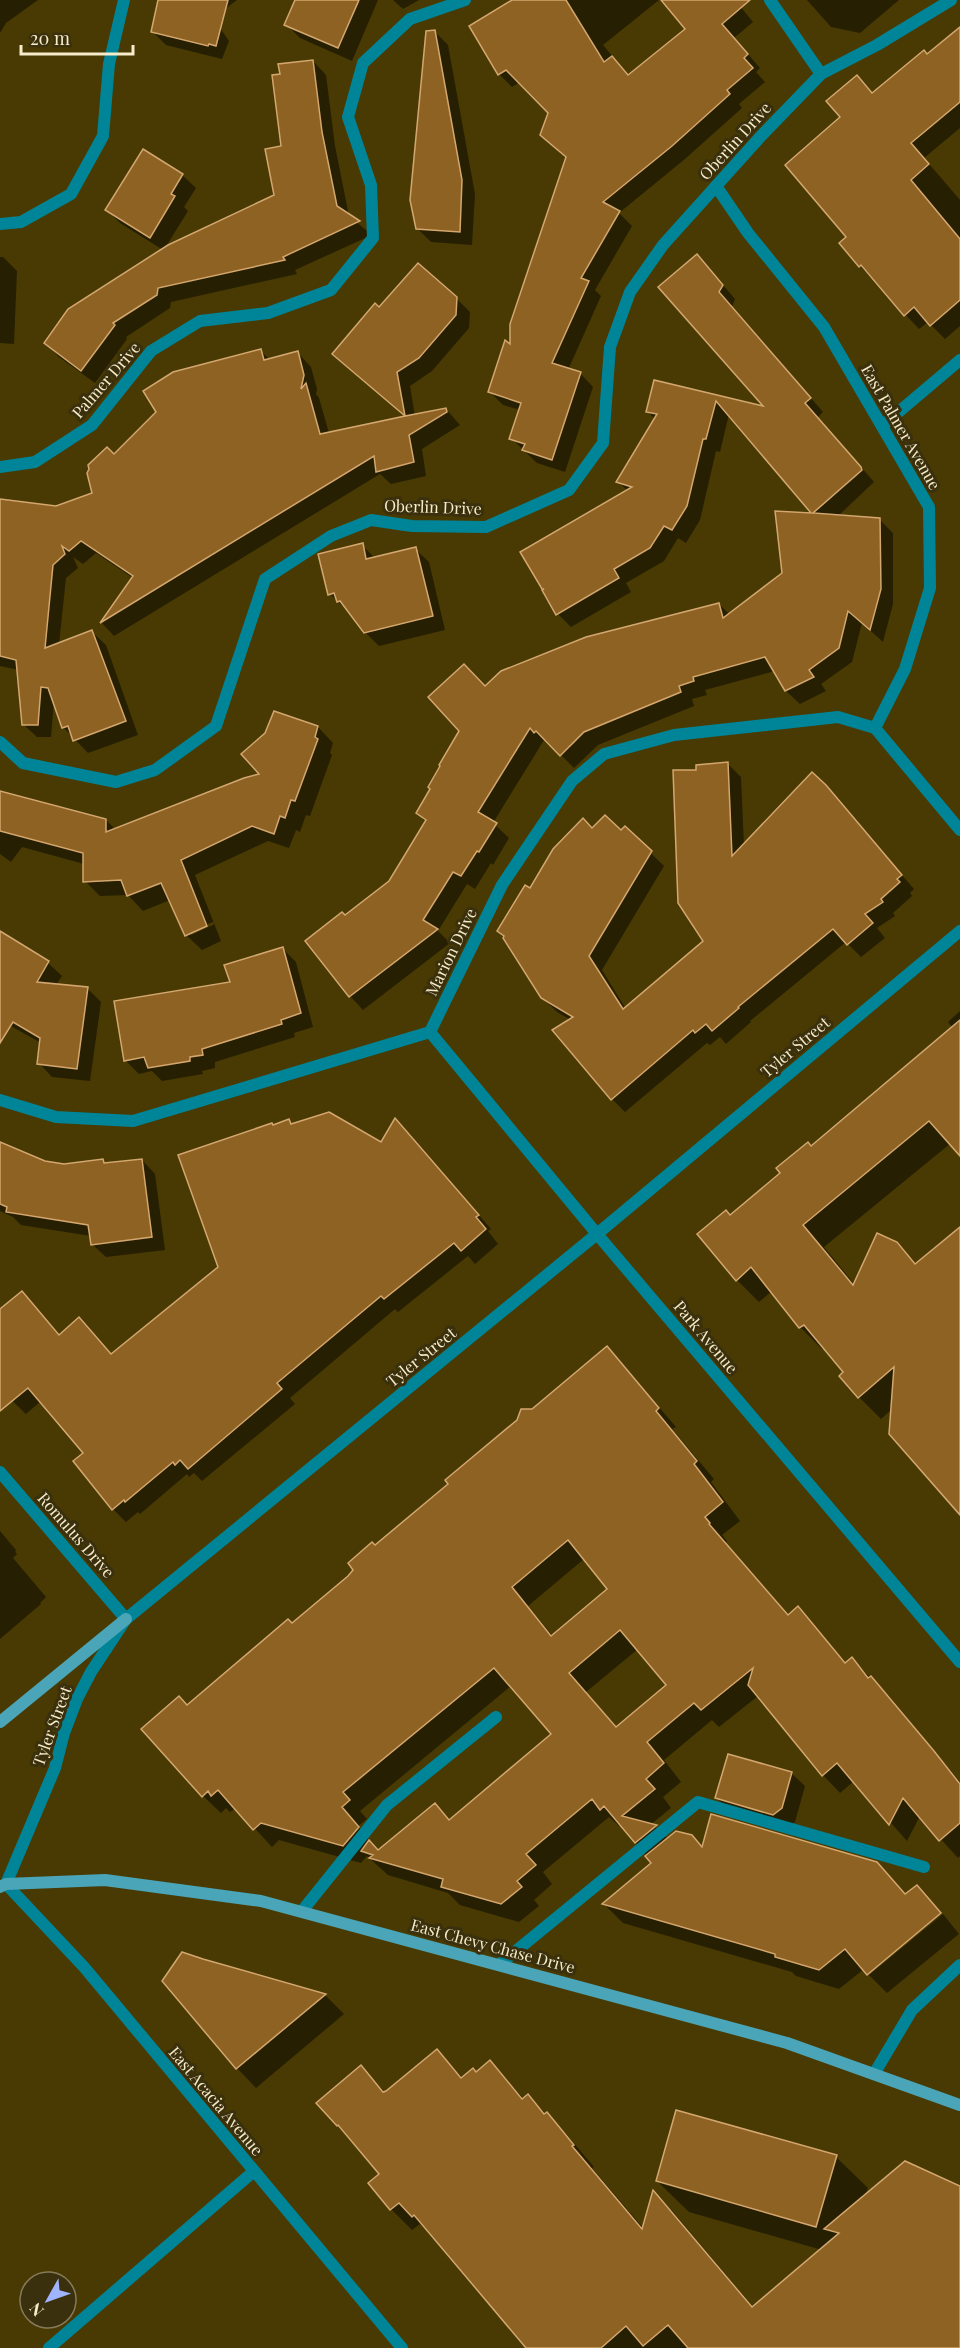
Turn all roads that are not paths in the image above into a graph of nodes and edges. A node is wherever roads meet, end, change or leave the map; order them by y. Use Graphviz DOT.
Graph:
graph roads {
  1 [pos="123,0"];
  2 [pos="465,0"];
  3 [pos="770,0"];
  4 [pos="951,0"];
  5 [pos="821,74"];
  6 [pos="716,186"];
  7 [pos="0,224"];
  8 [pos="960,360"];
  9 [pos="882,426"];
  10 [pos="0,467"];
  11 [pos="875,728"];
  12 [pos="0,742"];
  13 [pos="960,830"];
  14 [pos="960,931"];
  15 [pos="430,1032"];
  16 [pos="0,1100"];
  17 [pos="597,1234"];
  18 [pos="0,1472"];
  19 [pos="126,1620"];
  20 [pos="960,1662"];
  21 [pos="496,1717"];
  22 [pos="0,1722"];
  23 [pos="924,1867"];
  24 [pos="2,1884"];
  25 [pos="302,1911"];
  26 [pos="500,1964"];
  27 [pos="960,1965"];
  28 [pos="874,2074"];
  29 [pos="960,2105"];
  30 [pos="253,2172"];
  31 [pos="49,2348"];
  32 [pos="402,2348"];
  1 -- 7 [label="street"];
  2 -- 10 [label="street, Palmer Drive"];
  3 -- 5 [label="street"];
  4 -- 5 [label="street, Oberlin Drive"];
  5 -- 6 [label="street, Oberlin Drive"];
  6 -- 9 [label="street, East Palmer Avenue"];
  6 -- 12 [label="street, Oberlin Drive"];
  8 -- 9 [label="street"];
  9 -- 11 [label="street, East Palmer Avenue"];
  11 -- 13 [label="street"];
  11 -- 15 [label="street, Marion Drive"];
  14 -- 17 [label="street, Tyler Street"];
  15 -- 16 [label="street"];
  15 -- 17 [label="street, Park Avenue"];
  17 -- 19 [label="street, Tyler Street"];
  17 -- 20 [label="street, Park Avenue"];
  18 -- 19 [label="street, Romulus Drive"];
  19 -- 22 [label="main road"];
  19 -- 24 [label="street, Tyler Street"];
  21 -- 25 [label="street"];
  23 -- 26 [label="street"];
  24 -- 25 [label="main road, East Chevy Chase Drive"];
  24 -- 30 [label="street, East Acacia Avenue"];
  25 -- 26 [label="main road, East Chevy Chase Drive"];
  26 -- 28 [label="main road, East Chevy Chase Drive"];
  27 -- 28 [label="street"];
  28 -- 29 [label="main road, East Chevy Chase Drive"];
  30 -- 31 [label="street"];
  30 -- 32 [label="street, East Acacia Avenue"];
}
